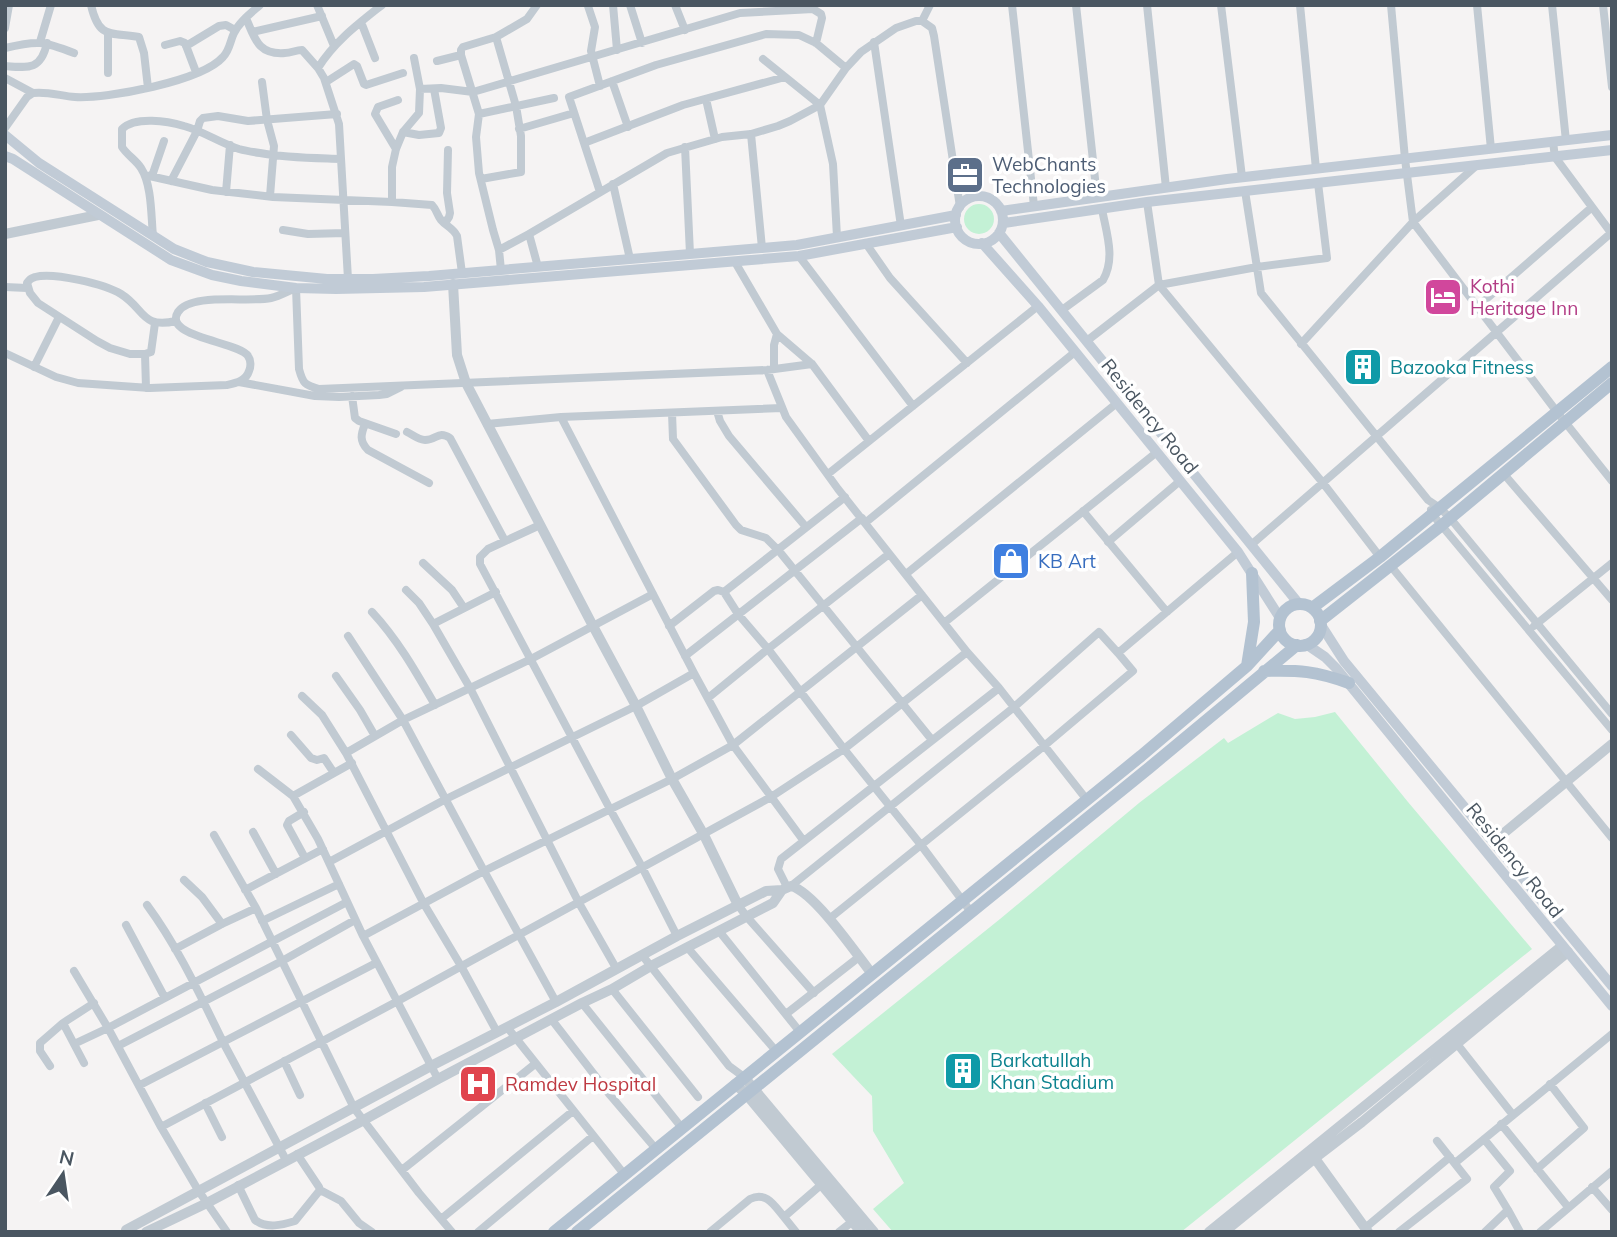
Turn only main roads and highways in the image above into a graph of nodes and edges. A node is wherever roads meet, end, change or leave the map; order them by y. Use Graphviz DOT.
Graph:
graph roads {
  1 [pos="5,135"];
  2 [pos="1612,135"];
  3 [pos="1612,150"];
  4 [pos="5,156"];
  5 [pos="958,211"];
  6 [pos="1001,222"];
  7 [pos="957,228"];
  8 [pos="982,243"];
  9 [pos="1612,367"];
  10 [pos="1612,383"];
  11 [pos="1561,417"];
  12 [pos="1385,561"];
  13 [pos="1252,573"];
  14 [pos="1306,606"];
  15 [pos="1320,623"];
  16 [pos="1280,624"];
  17 [pos="1302,645"];
  18 [pos="1247,666"];
  19 [pos="1264,671"];
  20 [pos="1349,683"];
  21 [pos="1612,986"];
  22 [pos="1612,1006"];
  23 [pos="554,1232"];
  24 [pos="577,1232"];
  1 -- 5 [label="main road"];
  2 -- 6 [label="main road"];
  3 -- 6 [label="main road"];
  4 -- 7 [label="main road"];
  5 -- 6 [label="main road"];
  5 -- 7 [label="main road"];
  6 -- 8 [label="main road"];
  6 -- 14 [label="main road, Residency Road"];
  7 -- 8 [label="main road"];
  8 -- 13 [label="main road, Residency Road"];
  9 -- 11 [label="main road"];
  10 -- 11 [label="main road"];
  11 -- 12 [label="main road"];
  11 -- 12 [label="main road"];
  12 -- 14 [label="main road"];
  12 -- 15 [label="main road"];
  13 -- 16 [label="main road, Residency Road"];
  13 -- 18 [label="main road"];
  14 -- 15 [label="main road"];
  14 -- 16 [label="main road"];
  15 -- 17 [label="main road"];
  15 -- 21 [label="main road, Residency Road"];
  16 -- 17 [label="main road"];
  16 -- 18 [label="main road"];
  17 -- 19 [label="main road"];
  17 -- 20 [label="main road, Residency Road"];
  18 -- 23 [label="main road"];
  19 -- 20 [label="main road"];
  19 -- 24 [label="main road"];
  20 -- 22 [label="main road, Residency Road"];
}
